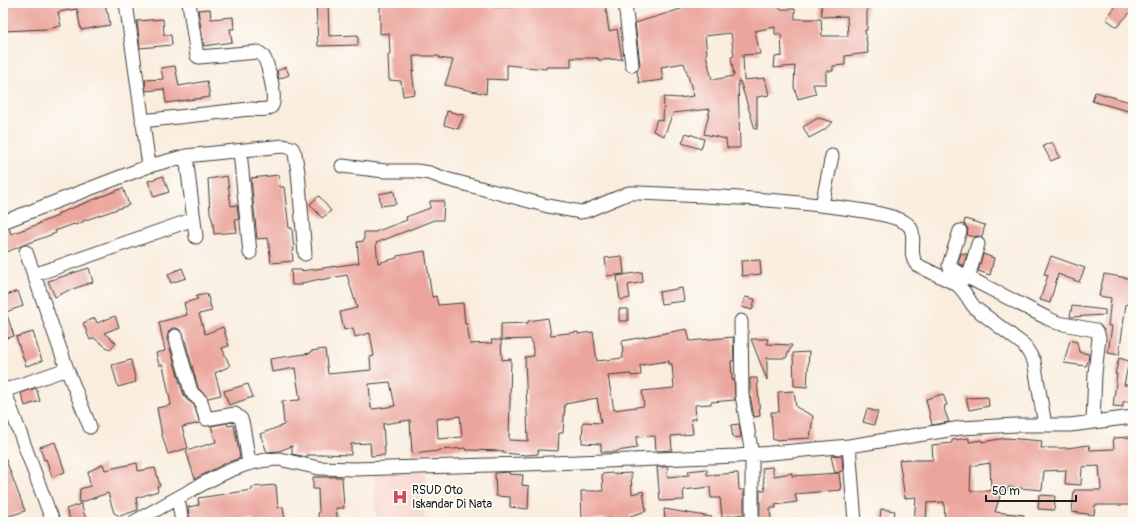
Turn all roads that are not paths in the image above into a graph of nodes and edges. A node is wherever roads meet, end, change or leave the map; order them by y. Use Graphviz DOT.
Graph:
graph roads {
  1 [pos="126,3"];
  2 [pos="189,3"];
  3 [pos="625,3"];
  4 [pos="632,65"];
  5 [pos="142,121"];
  6 [pos="240,151"];
  7 [pos="186,156"];
  8 [pos="832,156"];
  9 [pos="149,166"];
  10 [pos="342,166"];
  11 [pos="822,205"];
  12 [pos="194,219"];
  13 [pos="3,222"];
  14 [pos="960,231"];
  15 [pos="196,237"];
  16 [pos="978,244"];
  17 [pos="26,252"];
  18 [pos="250,253"];
  19 [pos="305,254"];
  20 [pos="34,275"];
  21 [pos="968,278"];
  22 [pos="741,321"];
  23 [pos="175,336"];
  24 [pos="67,369"];
  25 [pos="3,389"];
  26 [pos="1133,417"];
  27 [pos="1093,422"];
  28 [pos="1045,425"];
  29 [pos="90,427"];
  30 [pos="849,446"];
  31 [pos="752,455"];
  32 [pos="249,464"];
  33 [pos="178,498"];
  34 [pos="54,522"];
  35 [pos="134,522"];
  36 [pos="182,522"];
  37 [pos="752,522"];
  38 [pos="855,522"];
  1 -- 5 [label="street"];
  2 -- 5 [label="street"];
  3 -- 4 [label="street"];
  5 -- 9 [label="street"];
  6 -- 7 [label="street"];
  6 -- 18 [label="street"];
  6 -- 19 [label="street"];
  7 -- 9 [label="street"];
  7 -- 12 [label="street"];
  8 -- 11 [label="street"];
  9 -- 13 [label="street"];
  10 -- 11 [label="street"];
  11 -- 28 [label="street"];
  12 -- 15 [label="street"];
  12 -- 20 [label="street"];
  14 -- 21 [label="street"];
  16 -- 21 [label="street"];
  17 -- 20 [label="street"];
  20 -- 24 [label="street"];
  21 -- 27 [label="street"];
  22 -- 31 [label="street"];
  23 -- 32 [label="street"];
  24 -- 25 [label="street"];
  24 -- 29 [label="street"];
  25 -- 34 [label="street"];
  26 -- 27 [label="street"];
  27 -- 28 [label="street"];
  28 -- 30 [label="street"];
  30 -- 31 [label="street"];
  30 -- 38 [label="street"];
  31 -- 32 [label="street"];
  31 -- 37 [label="street"];
  32 -- 33 [label="street"];
  33 -- 35 [label="street"];
  33 -- 36 [label="street"];
}
